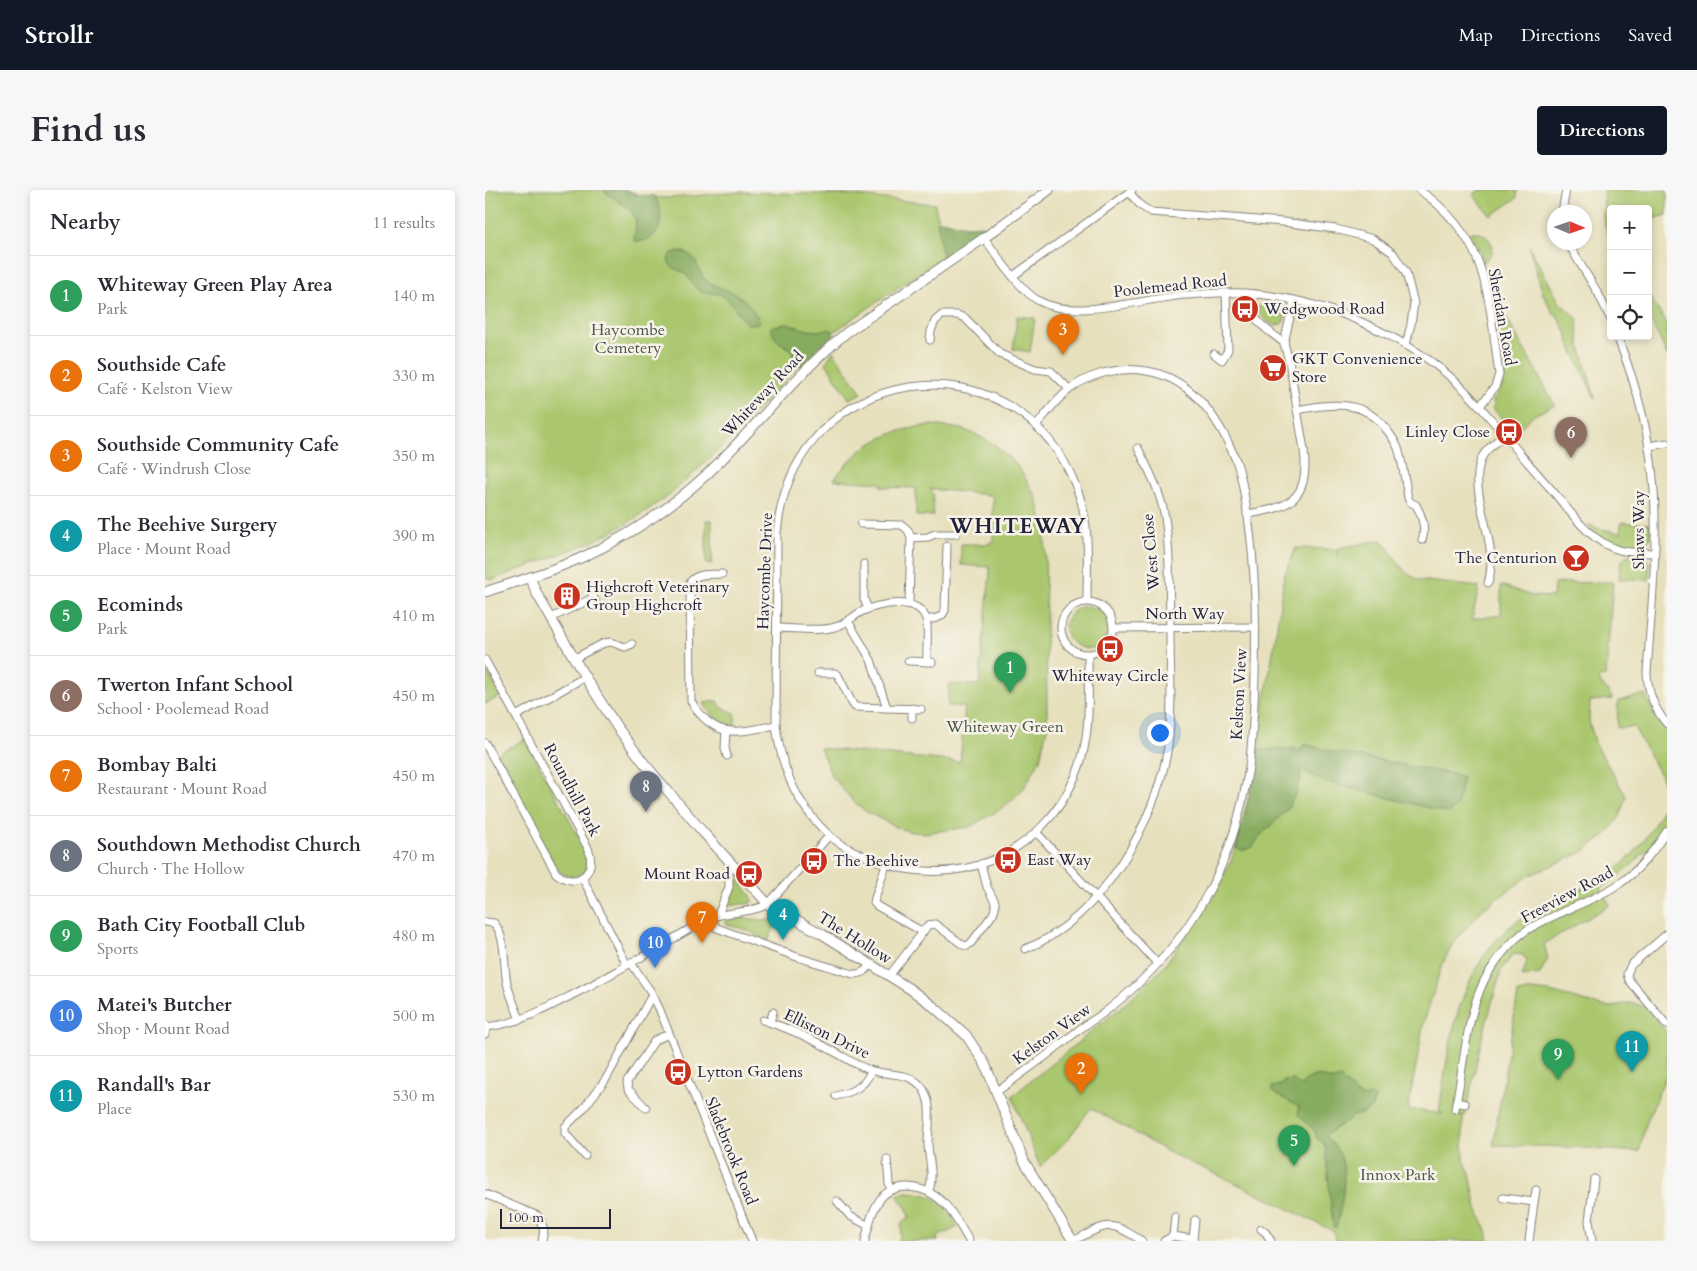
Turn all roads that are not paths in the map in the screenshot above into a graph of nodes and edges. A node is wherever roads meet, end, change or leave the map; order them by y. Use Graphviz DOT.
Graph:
graph roads {
  1 [pos="1049,190"];
  2 [pos="1419,190"];
  3 [pos="1566,190"];
  4 [pos="1130,191"];
  5 [pos="1563,205"];
  6 [pos="984,238"];
  7 [pos="1572,250"];
  8 [pos="1013,276"];
  9 [pos="1226,293"];
  10 [pos="1254,294"];
  11 [pos="1294,300"];
  12 [pos="1607,312"];
  13 [pos="930,340"];
  14 [pos="1618,340"];
  15 [pos="1284,343"];
  16 [pos="1406,345"];
  17 [pos="1214,354"];
  18 [pos="1069,389"];
  19 [pos="1480,406"];
  20 [pos="1297,410"];
  21 [pos="1037,425"];
  22 [pos="1504,435"];
  23 [pos="1667,443"];
  24 [pos="1649,446"];
  25 [pos="1138,448"];
  26 [pos="1247,514"];
  27 [pos="861,524"];
  28 [pos="956,534"];
  29 [pos="911,538"];
  30 [pos="1422,540"];
  31 [pos="947,546"];
  32 [pos="1654,553"];
  33 [pos="865,564"];
  34 [pos="856,573"];
  35 [pos="864,573"];
  36 [pos="722,574"];
  37 [pos="529,577"];
  38 [pos="1492,579"];
  39 [pos="590,588"];
  40 [pos="485,592"];
  41 [pos="593,598"];
  42 [pos="1087,601"];
  43 [pos="909,604"];
  44 [pos="597,606"];
  45 [pos="868,609"];
  46 [pos="551,618"];
  47 [pos="927,620"];
  48 [pos="848,621"];
  49 [pos="1256,627"];
  50 [pos="777,628"];
  51 [pos="1114,628"];
  52 [pos="1170,628"];
  53 [pos="632,644"];
  54 [pos="1088,655"];
  55 [pos="575,658"];
  56 [pos="485,660"];
  57 [pos="908,661"];
  58 [pos="819,673"];
  59 [pos="585,677"];
  60 [pos="887,708"];
  61 [pos="912,708"];
  62 [pos="921,709"];
  63 [pos="516,716"];
  64 [pos="912,718"];
  65 [pos="1667,724"];
  66 [pos="776,725"];
  67 [pos="726,731"];
  68 [pos="485,743"];
  69 [pos="727,756"];
  70 [pos="1667,831"];
  71 [pos="1037,833"];
  72 [pos="829,836"];
  73 [pos="729,861"];
  74 [pos="981,864"];
  75 [pos="886,865"];
  76 [pos="582,878"];
  77 [pos="1096,897"];
  78 [pos="767,904"];
  79 [pos="718,915"];
  80 [pos="709,918"];
  81 [pos="485,922"];
  82 [pos="923,932"];
  83 [pos="1667,934"];
  84 [pos="1025,949"];
  85 [pos="1157,963"];
  86 [pos="629,964"];
  87 [pos="871,964"];
  88 [pos="889,976"];
  89 [pos="652,995"];
  90 [pos="773,1012"];
  91 [pos="520,1020"];
  92 [pos="1667,1025"];
  93 [pos="486,1028"];
  94 [pos="669,1034"];
  95 [pos="871,1071"];
  96 [pos="996,1092"];
  97 [pos="836,1096"];
  98 [pos="1465,1104"];
  99 [pos="646,1108"];
  100 [pos="585,1156"];
  101 [pos="887,1159"];
  102 [pos="1594,1179"];
  103 [pos="891,1190"];
  104 [pos="1536,1190"];
  105 [pos="929,1191"];
  106 [pos="485,1194"];
  107 [pos="1503,1198"];
  108 [pos="837,1201"];
  109 [pos="1534,1202"];
  110 [pos="1175,1217"];
  111 [pos="1195,1220"];
  112 [pos="869,1226"];
  113 [pos="1261,1229"];
  114 [pos="1173,1236"];
  115 [pos="1193,1240"];
  116 [pos="542,1241"];
  117 [pos="752,1241"];
  118 [pos="865,1241"];
  119 [pos="969,1241"];
  120 [pos="1073,1241"];
  121 [pos="1142,1241"];
  122 [pos="1164,1241"];
  123 [pos="1271,1241"];
  124 [pos="1529,1241"];
  125 [pos="1592,1241"];
  1 -- 6 [label="street, Whiteway Road"];
  2 -- 19 [label="street, Sheridan Road"];
  3 -- 5 [label="street"];
  4 -- 8 [label="street"];
  4 -- 16 [label="street"];
  6 -- 8 [label="street, Poolemead Road"];
  6 -- 37 [label="street, Whiteway Road"];
  7 -- 12 [label="street"];
  8 -- 9 [label="street, Poolemead Road"];
  9 -- 10 [label="street, Poolemead Road"];
  9 -- 17 [label="street"];
  10 -- 11 [label="street, Poolemead Road"];
  10 -- 15 [label="street"];
  11 -- 15 [label="street"];
  11 -- 16 [label="street, Poolemead Road"];
  13 -- 18 [label="street"];
  14 -- 24 [label="street, Shaws Way"];
  15 -- 20 [label="street"];
  16 -- 19 [label="street, Poolemead Road"];
  18 -- 21 [label="street, Kelston View"];
  18 -- 26 [label="street, Kelston View"];
  19 -- 22 [label="street, Poolemead Road"];
  20 -- 26 [label="street"];
  20 -- 30 [label="street"];
  21 -- 42 [label="street, Haycombe Drive"];
  21 -- 50 [label="street, Haycombe Drive"];
  22 -- 32 [label="street, Poolemead Road"];
  22 -- 38 [label="street"];
  23 -- 24 [label="street"];
  24 -- 32 [label="street, Shaws Way"];
  25 -- 52 [label="street, West Close"];
  26 -- 49 [label="street, Kelston View"];
  27 -- 29 [label="street"];
  28 -- 29 [label="street"];
  29 -- 43 [label="street"];
  31 -- 47 [label="street"];
  32 -- 65 [label="street, Shaws Way"];
  33 -- 35 [label="street"];
  34 -- 35 [label="street"];
  35 -- 45 [label="street"];
  36 -- 67 [label="street"];
  37 -- 40 [label="street, Whiteway Road"];
  37 -- 46 [label="street, The Hollow"];
  39 -- 41 [label="street"];
  41 -- 44 [label="street"];
  41 -- 46 [label="street"];
  42 -- 51 [label="street"];
  42 -- 54 [label="street"];
  43 -- 45 [label="street"];
  43 -- 47 [label="street"];
  45 -- 48 [label="street"];
  46 -- 55 [label="street, The Hollow"];
  47 -- 57 [label="street"];
  48 -- 50 [label="street"];
  48 -- 60 [label="street"];
  49 -- 52 [label="street, North Way"];
  49 -- 85 [label="street, Kelston View"];
  50 -- 66 [label="street, Haycombe Drive"];
  51 -- 52 [label="street, North Way"];
  51 -- 54 [label="street"];
  52 -- 77 [label="street, West Close"];
  53 -- 55 [label="street"];
  54 -- 71 [label="street, Haycombe Drive"];
  55 -- 59 [label="street, The Hollow"];
  56 -- 63 [label="street, Roundhill Park"];
  58 -- 60 [label="street"];
  59 -- 63 [label="street"];
  59 -- 73 [label="street, The Hollow"];
  60 -- 61 [label="street"];
  61 -- 62 [label="street"];
  61 -- 64 [label="street"];
  63 -- 76 [label="street, Roundhill Park"];
  66 -- 67 [label="street"];
  66 -- 72 [label="street, Haycombe Drive"];
  67 -- 69 [label="street"];
  68 -- 76 [label="street"];
  70 -- 98 [label="street, Freeview Road"];
  71 -- 74 [label="street, Haycombe Drive"];
  71 -- 77 [label="street"];
  72 -- 75 [label="street, Haycombe Drive"];
  72 -- 78 [label="street"];
  73 -- 78 [label="street, The Hollow"];
  73 -- 79 [label="street"];
  74 -- 75 [label="street, Haycombe Drive"];
  74 -- 82 [label="street"];
  75 -- 82 [label="street"];
  76 -- 86 [label="street"];
  77 -- 84 [label="street, West Close"];
  77 -- 85 [label="street"];
  78 -- 79 [label="street"];
  78 -- 87 [label="street, The Hollow"];
  79 -- 80 [label="street"];
  80 -- 86 [label="street"];
  80 -- 87 [label="street"];
  81 -- 91 [label="street"];
  82 -- 88 [label="street"];
  83 -- 92 [label="street"];
  85 -- 96 [label="street, Kelston View"];
  86 -- 89 [label="street, Sladebrook Road"];
  86 -- 91 [label="street"];
  87 -- 88 [label="street, The Hollow"];
  88 -- 96 [label="street, The Hollow"];
  89 -- 94 [label="street, Sladebrook Road"];
  89 -- 100 [label="street"];
  90 -- 95 [label="street, Elliston Drive"];
  91 -- 93 [label="street"];
  94 -- 99 [label="street"];
  94 -- 117 [label="street, Sladebrook Road"];
  95 -- 97 [label="street, Elliston Drive"];
  95 -- 105 [label="street, Elliston Drive"];
  96 -- 120 [label="street, The Hollow"];
  101 -- 103 [label="street"];
  102 -- 125 [label="street"];
  103 -- 105 [label="street"];
  103 -- 112 [label="street"];
  104 -- 109 [label="street"];
  105 -- 119 [label="street"];
  106 -- 116 [label="street"];
  107 -- 109 [label="street"];
  108 -- 112 [label="street"];
  109 -- 124 [label="street"];
  110 -- 114 [label="street"];
  111 -- 115 [label="street"];
  112 -- 118 [label="street"];
  113 -- 123 [label="street"];
  114 -- 115 [label="street"];
  114 -- 122 [label="street"];
  120 -- 121 [label="street"];
}
